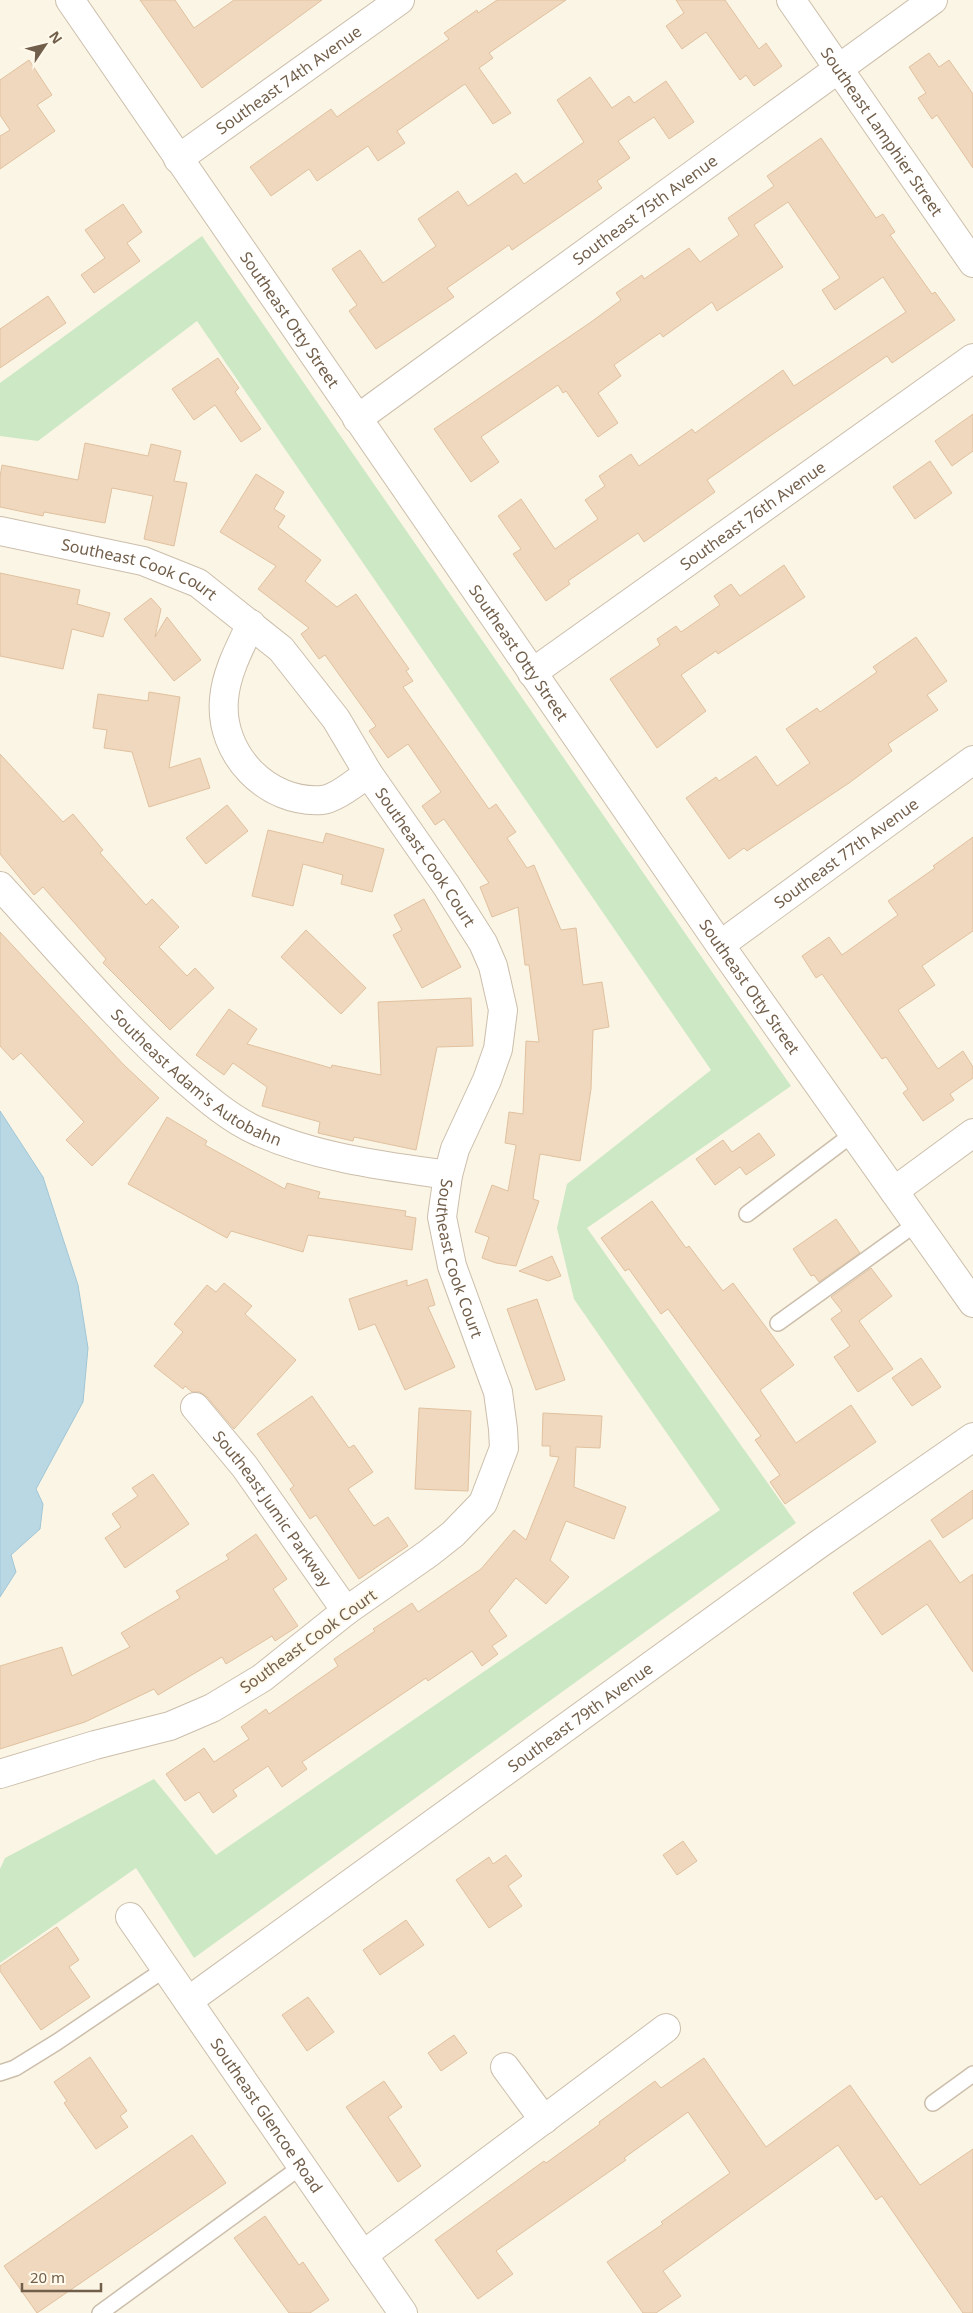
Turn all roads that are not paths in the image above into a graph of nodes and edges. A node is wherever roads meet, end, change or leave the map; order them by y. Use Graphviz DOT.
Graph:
graph roads {
  1 [pos="70,0"];
  2 [pos="400,0"];
  3 [pos="791,0"];
  4 [pos="933,0"];
  5 [pos="839,69"];
  6 [pos="178,159"];
  7 [pos="973,262"];
  8 [pos="973,358"];
  9 [pos="357,419"];
  10 [pos="0,531"];
  11 [pos="251,624"];
  12 [pos="532,673"];
  13 [pos="973,760"];
  14 [pos="368,773"];
  15 [pos="0,886"];
  16 [pos="720,945"];
  17 [pos="973,1133"];
  18 [pos="854,1134"];
  19 [pos="448,1175"];
  20 [pos="894,1190"];
  21 [pos="747,1214"];
  22 [pos="917,1223"];
  23 [pos="973,1303"];
  24 [pos="778,1323"];
  25 [pos="195,1407"];
  26 [pos="973,1437"];
  27 [pos="346,1612"];
  28 [pos="0,1774"];
  29 [pos="130,1917"];
  30 [pos="166,1969"];
  31 [pos="188,2001"];
  32 [pos="666,2028"];
  33 [pos="505,2067"];
  34 [pos="0,2073"];
  35 [pos="973,2074"];
  36 [pos="933,2103"];
  37 [pos="544,2120"];
  38 [pos="302,2166"];
  39 [pos="363,2255"];
  40 [pos="100,2313"];
  41 [pos="403,2313"];
  1 -- 6 [label="street, Southeast Otty Street"];
  2 -- 6 [label="street, Southeast 74th Avenue"];
  3 -- 5 [label="street, Southeast Lamphier Street"];
  4 -- 5 [label="street, Southeast 75th Avenue"];
  5 -- 7 [label="street, Southeast Lamphier Street"];
  5 -- 9 [label="street, Southeast 75th Avenue"];
  6 -- 9 [label="street, Southeast Otty Street"];
  8 -- 12 [label="street, Southeast 76th Avenue"];
  9 -- 12 [label="street, Southeast Otty Street"];
  10 -- 11 [label="street, Southeast Cook Court"];
  11 -- 14 [label="street, Southeast Cook Court"];
  11 -- 14 [label="street"];
  12 -- 16 [label="street, Southeast Otty Street"];
  13 -- 16 [label="street, Southeast 77th Avenue"];
  14 -- 19 [label="street, Southeast Cook Court"];
  15 -- 19 [label="street, Southeast Adam's Autobahn"];
  16 -- 18 [label="street, Southeast Otty Street"];
  17 -- 20 [label="street"];
  18 -- 20 [label="street, Southeast Otty Street"];
  18 -- 21 [label="lane"];
  19 -- 27 [label="street, Southeast Cook Court"];
  20 -- 22 [label="street, Southeast Otty Street"];
  22 -- 23 [label="street, Southeast Otty Street"];
  22 -- 24 [label="lane"];
  25 -- 27 [label="street, Southeast Jumic Parkway"];
  26 -- 31 [label="street, Southeast 79th Avenue"];
  27 -- 28 [label="street, Southeast Cook Court"];
  29 -- 30 [label="street, Southeast Glencoe Road"];
  30 -- 31 [label="street, Southeast Glencoe Road"];
  30 -- 34 [label="lane"];
  31 -- 38 [label="street, Southeast Glencoe Road"];
  32 -- 37 [label="street"];
  33 -- 37 [label="street"];
  35 -- 36 [label="lane"];
  37 -- 39 [label="street"];
  38 -- 39 [label="street, Southeast Glencoe Road"];
  38 -- 40 [label="lane"];
  39 -- 41 [label="street, Southeast Glencoe Road"];
}
